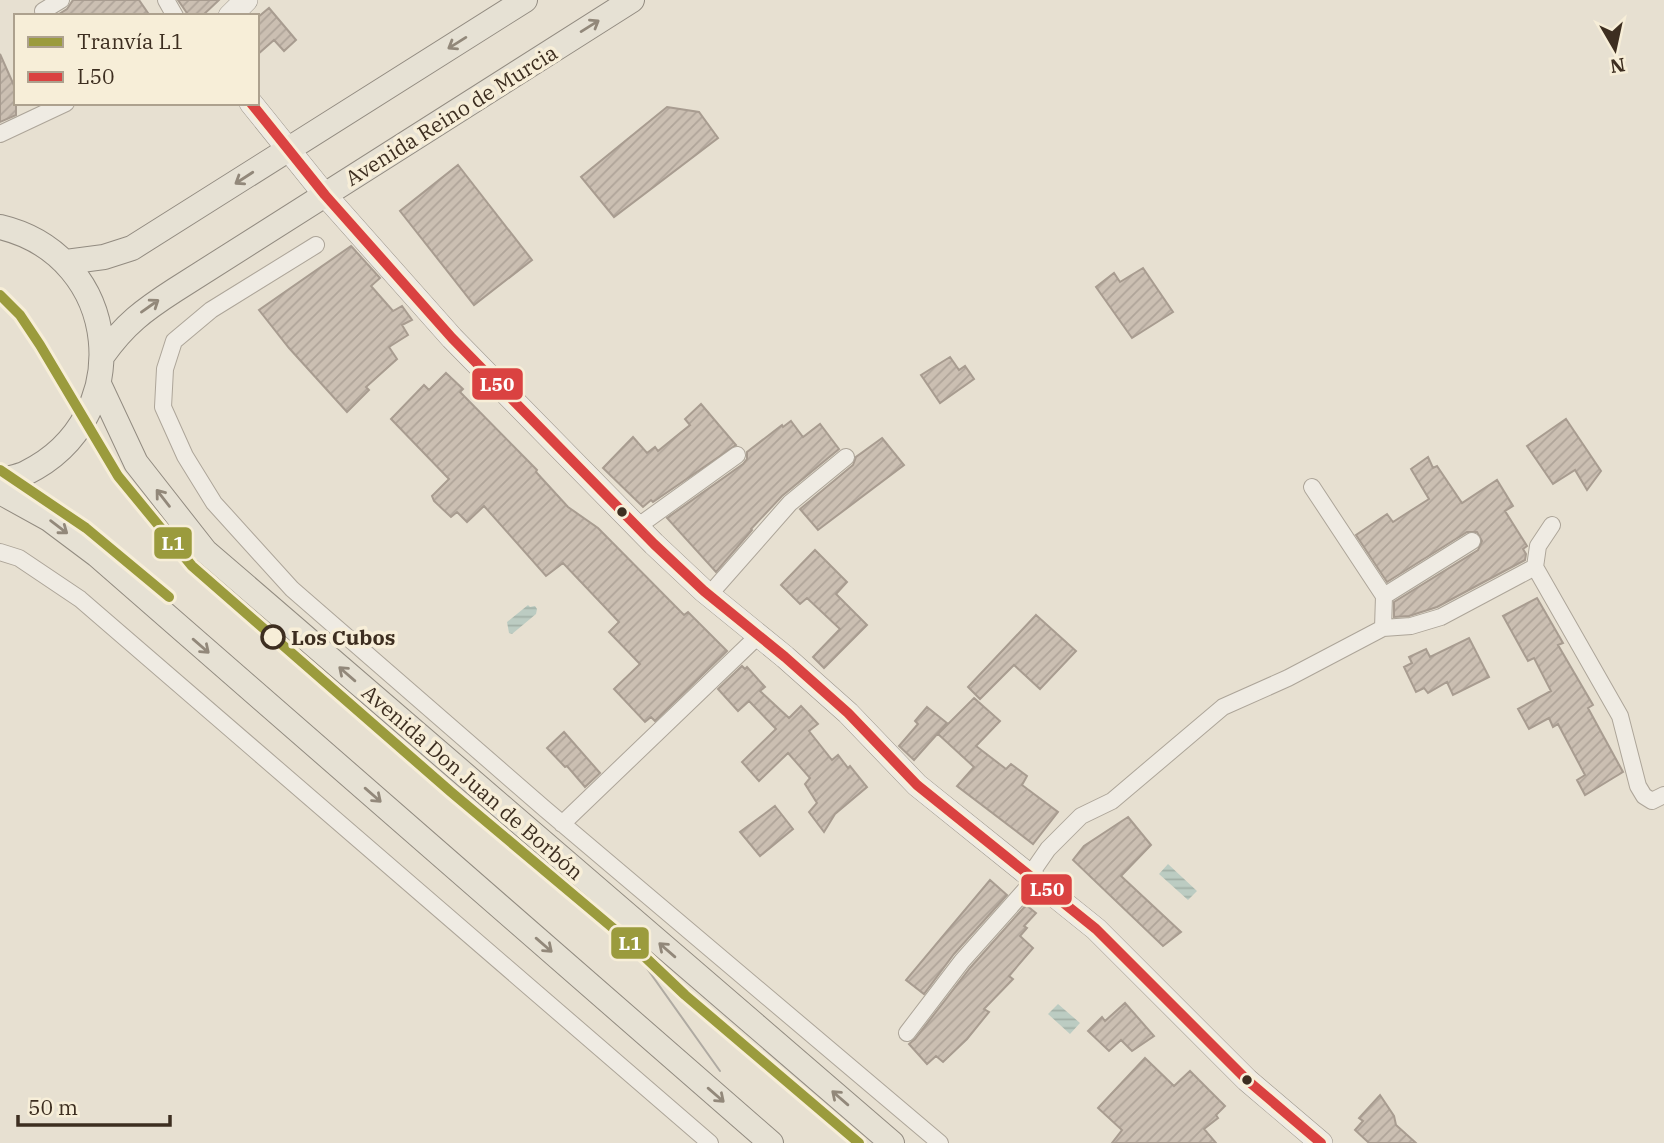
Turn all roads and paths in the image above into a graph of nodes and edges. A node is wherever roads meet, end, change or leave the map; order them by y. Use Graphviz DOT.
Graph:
graph roads {
  1 [pos="61,0"];
  2 [pos="246,0"];
  3 [pos="525,0"];
  4 [pos="632,0"];
  5 [pos="45,14"];
  6 [pos="232,14"];
  7 [pos="62,105"];
  8 [pos="253,105"];
  9 [pos="0,134"];
  10 [pos="289,150"];
  11 [pos="325,195"];
  12 [pos="0,227"];
  13 [pos="316,245"];
  14 [pos="66,262"];
  15 [pos="103,355"];
  16 [pos="99,384"];
  17 [pos="737,455"];
  18 [pos="846,457"];
  19 [pos="0,481"];
  20 [pos="1312,487"];
  21 [pos="0,492"];
  22 [pos="1552,525"];
  23 [pos="637,527"];
  24 [pos="1472,541"];
  25 [pos="0,552"];
  26 [pos="1535,568"];
  27 [pos="709,595"];
  28 [pos="1384,596"];
  29 [pos="1382,628"];
  30 [pos="759,635"];
  31 [pos="1664,795"];
  32 [pos="562,824"];
  33 [pos="1033,877"];
  34 [pos="907,1033"];
  35 [pos="710,1143"];
  36 [pos="771,1143"];
  37 [pos="891,1143"];
  38 [pos="940,1143"];
  39 [pos="1321,1143"];
  1 -- 5 [label="street"];
  2 -- 6 [label="street"];
  3 -- 10 [label="main road, one-way"];
  11 -- 4 [label="main road, Avenida Reino de Murcia, one-way"];
  7 -- 9 [label="street"];
  8 -- 10 [label="street"];
  10 -- 11 [label="street"];
  10 -- 14 [label="main road, one-way"];
  15 -- 11 [label="main road, Avenida Reino de Murcia, one-way"];
  11 -- 23 [label="street"];
  12 -- 14 [label="main road"];
  13 -- 32 [label="street"];
  14 -- 15 [label="main road"];
  15 -- 16 [label="main road"];
  16 -- 19 [label="main road"];
  37 -- 16 [label="main road, Avenida Don Juan de Borbón, one-way"];
  17 -- 23 [label="street"];
  18 -- 27 [label="street"];
  20 -- 28 [label="street"];
  21 -- 36 [label="main road, one-way"];
  22 -- 26 [label="street"];
  23 -- 27 [label="street"];
  24 -- 28 [label="street"];
  25 -- 35 [label="street"];
  26 -- 29 [label="street"];
  26 -- 31 [label="street"];
  27 -- 30 [label="street"];
  28 -- 29 [label="street"];
  29 -- 33 [label="street"];
  30 -- 32 [label="street"];
  30 -- 33 [label="street"];
  32 -- 38 [label="street"];
  33 -- 34 [label="street"];
  33 -- 39 [label="street"];
}
